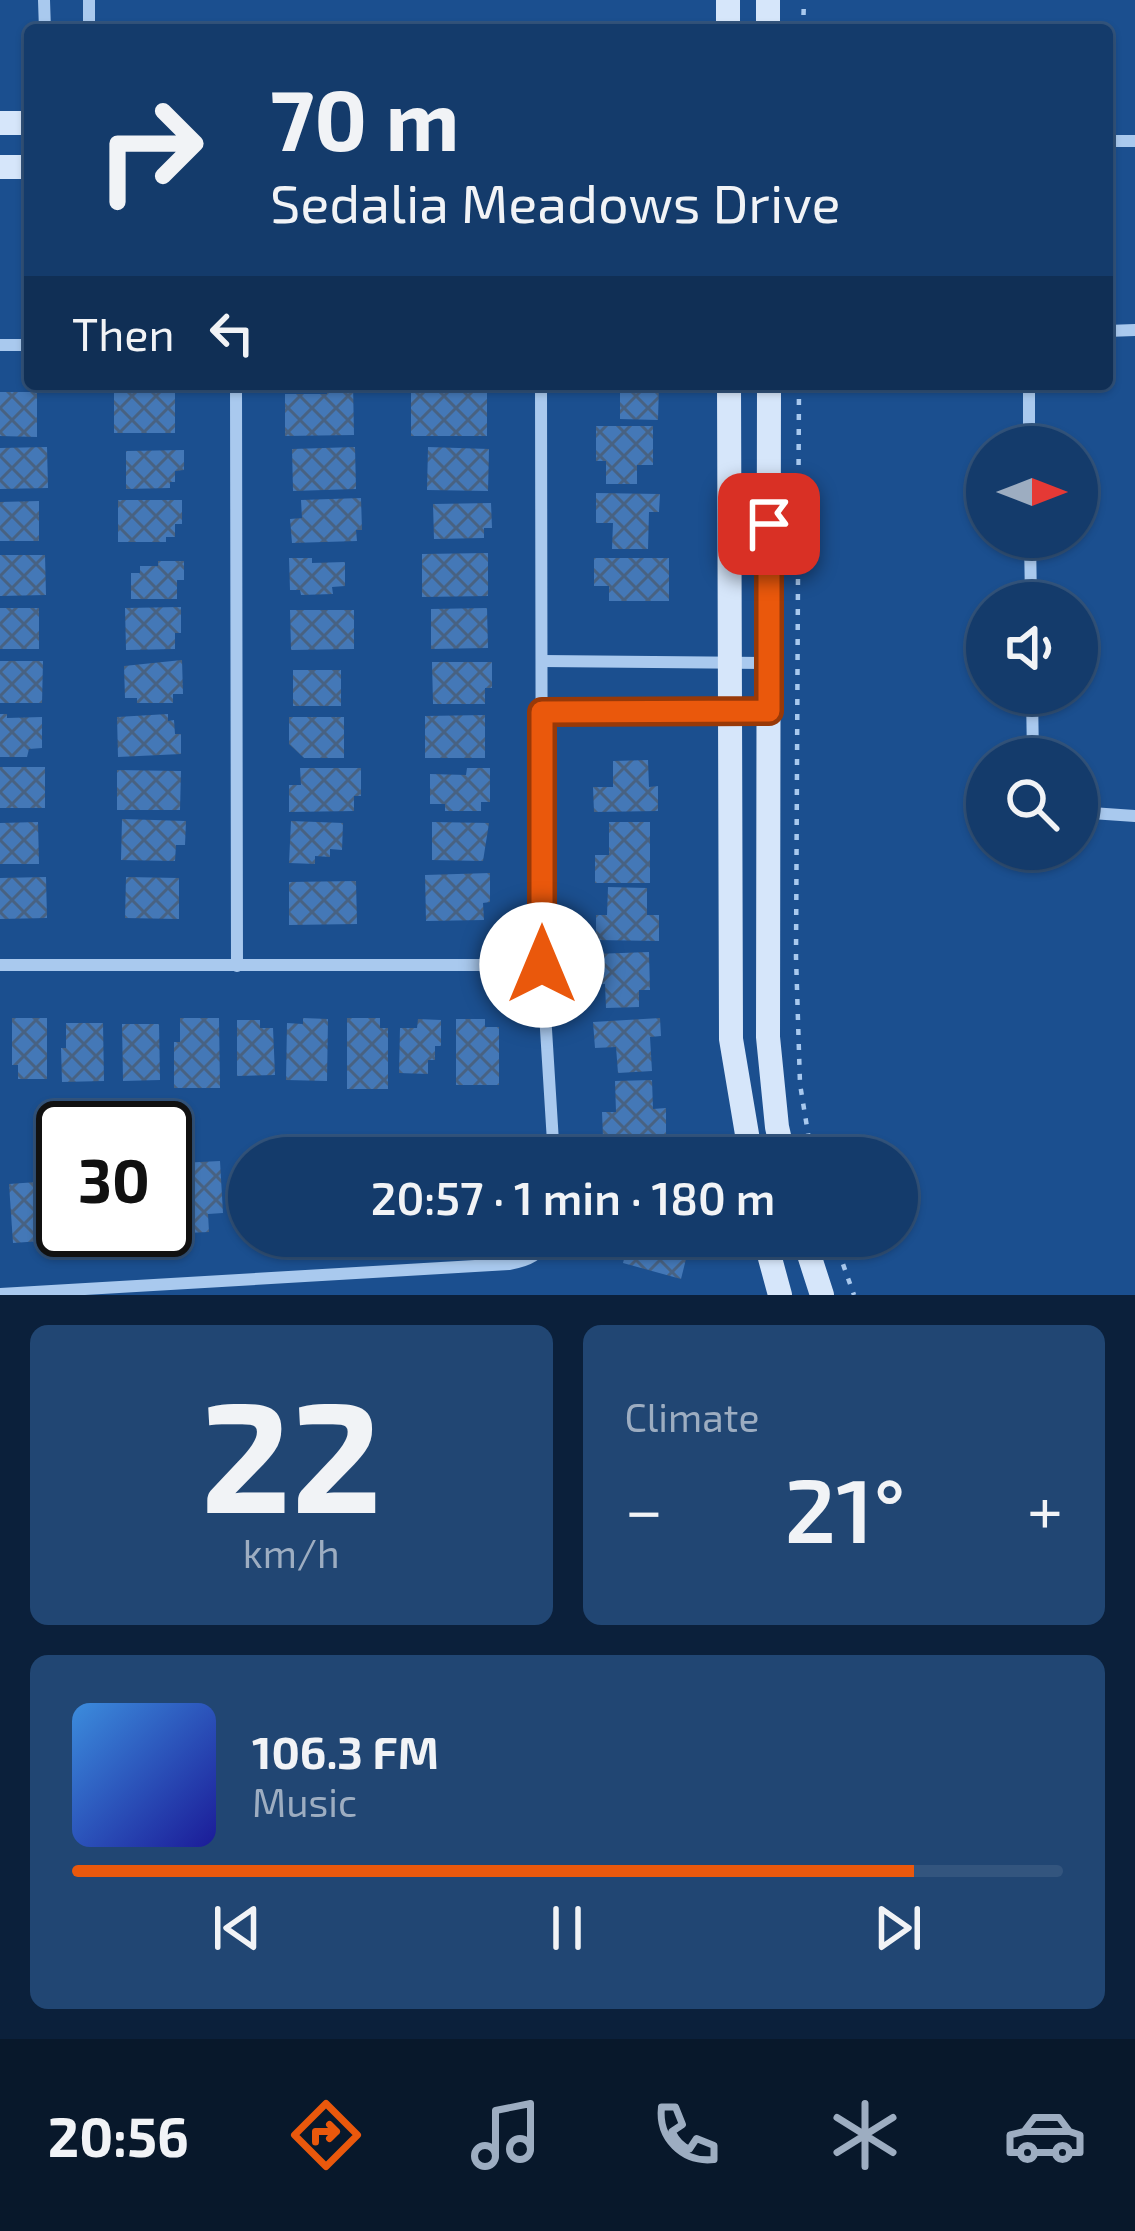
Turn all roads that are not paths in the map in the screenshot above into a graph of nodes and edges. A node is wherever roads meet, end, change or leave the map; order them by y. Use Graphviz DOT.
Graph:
graph roads {
  1 [pos="236,390"];
  2 [pos="541,390"];
  3 [pos="729,390"];
  4 [pos="769,390"];
  5 [pos="1029,390"];
  6 [pos="1029,426"];
  7 [pos="542,661"];
  8 [pos="731,663"];
  9 [pos="769,663"];
  10 [pos="769,711"];
  11 [pos="542,712"];
  12 [pos="731,712"];
  13 [pos="1098,813"];
  14 [pos="1135,816"];
  15 [pos="0,965"];
  16 [pos="542,965"];
  17 [pos="237,966"];
  18 [pos="553,1137"];
  19 [pos="747,1137"];
  20 [pos="779,1137"];
  21 [pos="531,1257"];
  22 [pos="770,1257"];
  23 [pos="810,1257"];
  24 [pos="0,1294"];
  25 [pos="780,1295"];
  26 [pos="822,1295"];
  1 -- 17 [label="street"];
  2 -- 7 [label="street"];
  3 -- 8 [label="street"];
  4 -- 9 [label="street"];
  5 -- 6 [label="street"];
  7 -- 8 [label="street"];
  7 -- 11 [label="street"];
  8 -- 9 [label="street"];
  8 -- 12 [label="street"];
  9 -- 10 [label="street"];
  10 -- 12 [label="street"];
  10 -- 20 [label="street"];
  11 -- 12 [label="street"];
  11 -- 16 [label="street"];
  12 -- 19 [label="street"];
  13 -- 14 [label="street"];
  15 -- 17 [label="street"];
  16 -- 17 [label="street"];
  16 -- 18 [label="street"];
  21 -- 24 [label="street"];
  22 -- 25 [label="street"];
  23 -- 26 [label="street"];
}
